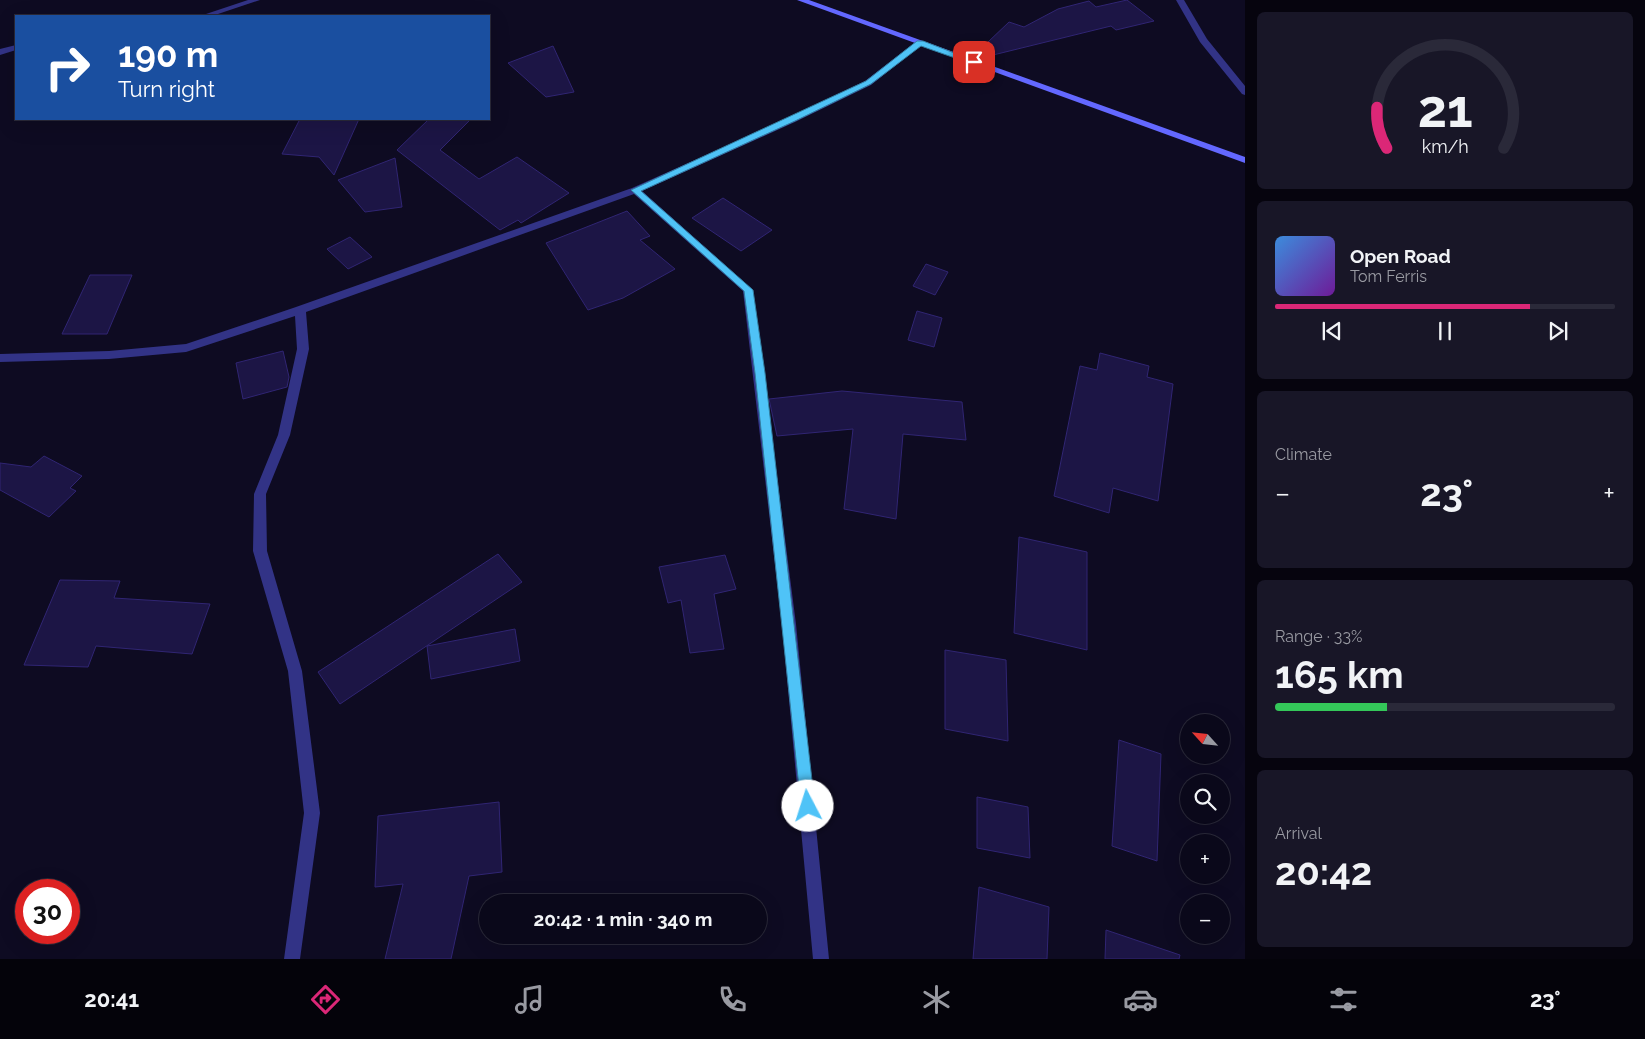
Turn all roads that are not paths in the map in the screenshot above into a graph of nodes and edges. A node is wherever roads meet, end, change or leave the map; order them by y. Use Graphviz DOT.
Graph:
graph roads {
  1 [pos="256,0"];
  2 [pos="801,0"];
  3 [pos="1180,0"];
  4 [pos="207,15"];
  5 [pos="920,43"];
  6 [pos="15,47"];
  7 [pos="0,52"];
  8 [pos="1245,92"];
  9 [pos="1245,160"];
  10 [pos="635,190"];
  11 [pos="300,310"];
  12 [pos="0,358"];
  13 [pos="292,959"];
  14 [pos="820,959"];
  1 -- 4 [label="street"];
  2 -- 5 [label="main road"];
  3 -- 8 [label="street"];
  5 -- 9 [label="main road"];
  5 -- 10 [label="street"];
  6 -- 7 [label="street"];
  10 -- 11 [label="street"];
  10 -- 14 [label="street"];
  11 -- 12 [label="street"];
  11 -- 13 [label="street"];
}
